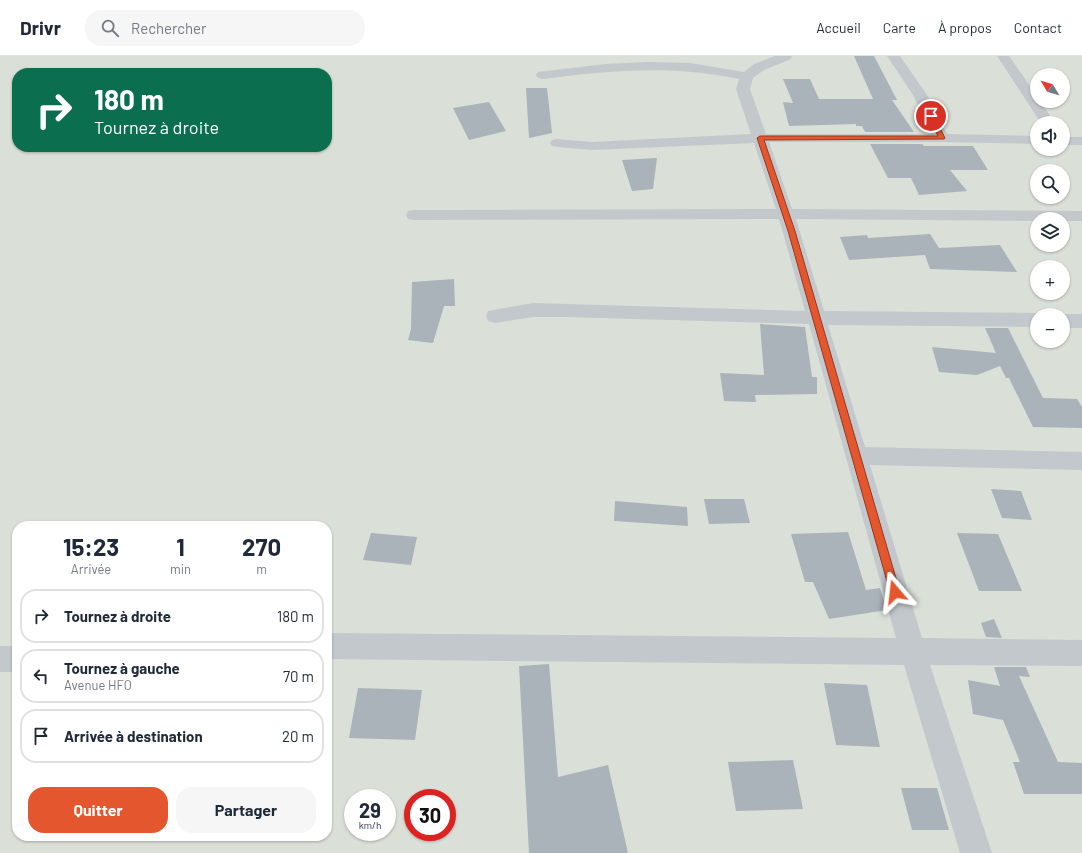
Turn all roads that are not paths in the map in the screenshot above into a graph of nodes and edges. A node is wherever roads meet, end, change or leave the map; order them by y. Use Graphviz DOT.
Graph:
graph roads {
  1 [pos="786,56"];
  2 [pos="893,56"];
  3 [pos="1003,56"];
  4 [pos="543,75"];
  5 [pos="747,76"];
  6 [pos="1043,116"];
  7 [pos="760,138"];
  8 [pos="942,138"];
  9 [pos="1030,140"];
  10 [pos="1070,141"];
  11 [pos="1082,141"];
  12 [pos="557,143"];
  13 [pos="786,214"];
  14 [pos="414,215"];
  15 [pos="1082,216"];
  16 [pos="495,316"];
  17 [pos="818,318"];
  18 [pos="1030,320"];
  19 [pos="1070,321"];
  20 [pos="1082,321"];
  21 [pos="855,456"];
  22 [pos="1082,461"];
  23 [pos="332,646"];
  24 [pos="913,652"];
  25 [pos="1082,653"];
  26 [pos="0,659"];
  27 [pos="12,659"];
  28 [pos="976,853"];
  1 -- 5 [label="street"];
  2 -- 8 [label="street"];
  3 -- 6 [label="street"];
  4 -- 5 [label="street"];
  5 -- 7 [label="street"];
  7 -- 8 [label="street"];
  7 -- 12 [label="street"];
  7 -- 13 [label="street"];
  8 -- 9 [label="street"];
  10 -- 11 [label="street"];
  13 -- 14 [label="street"];
  13 -- 15 [label="street"];
  13 -- 17 [label="street"];
  16 -- 17 [label="street"];
  17 -- 18 [label="street"];
  17 -- 21 [label="street"];
  19 -- 20 [label="street"];
  21 -- 22 [label="street"];
  21 -- 24 [label="street"];
  23 -- 24 [label="street"];
  24 -- 25 [label="street"];
  24 -- 28 [label="street"];
  26 -- 27 [label="street"];
}
